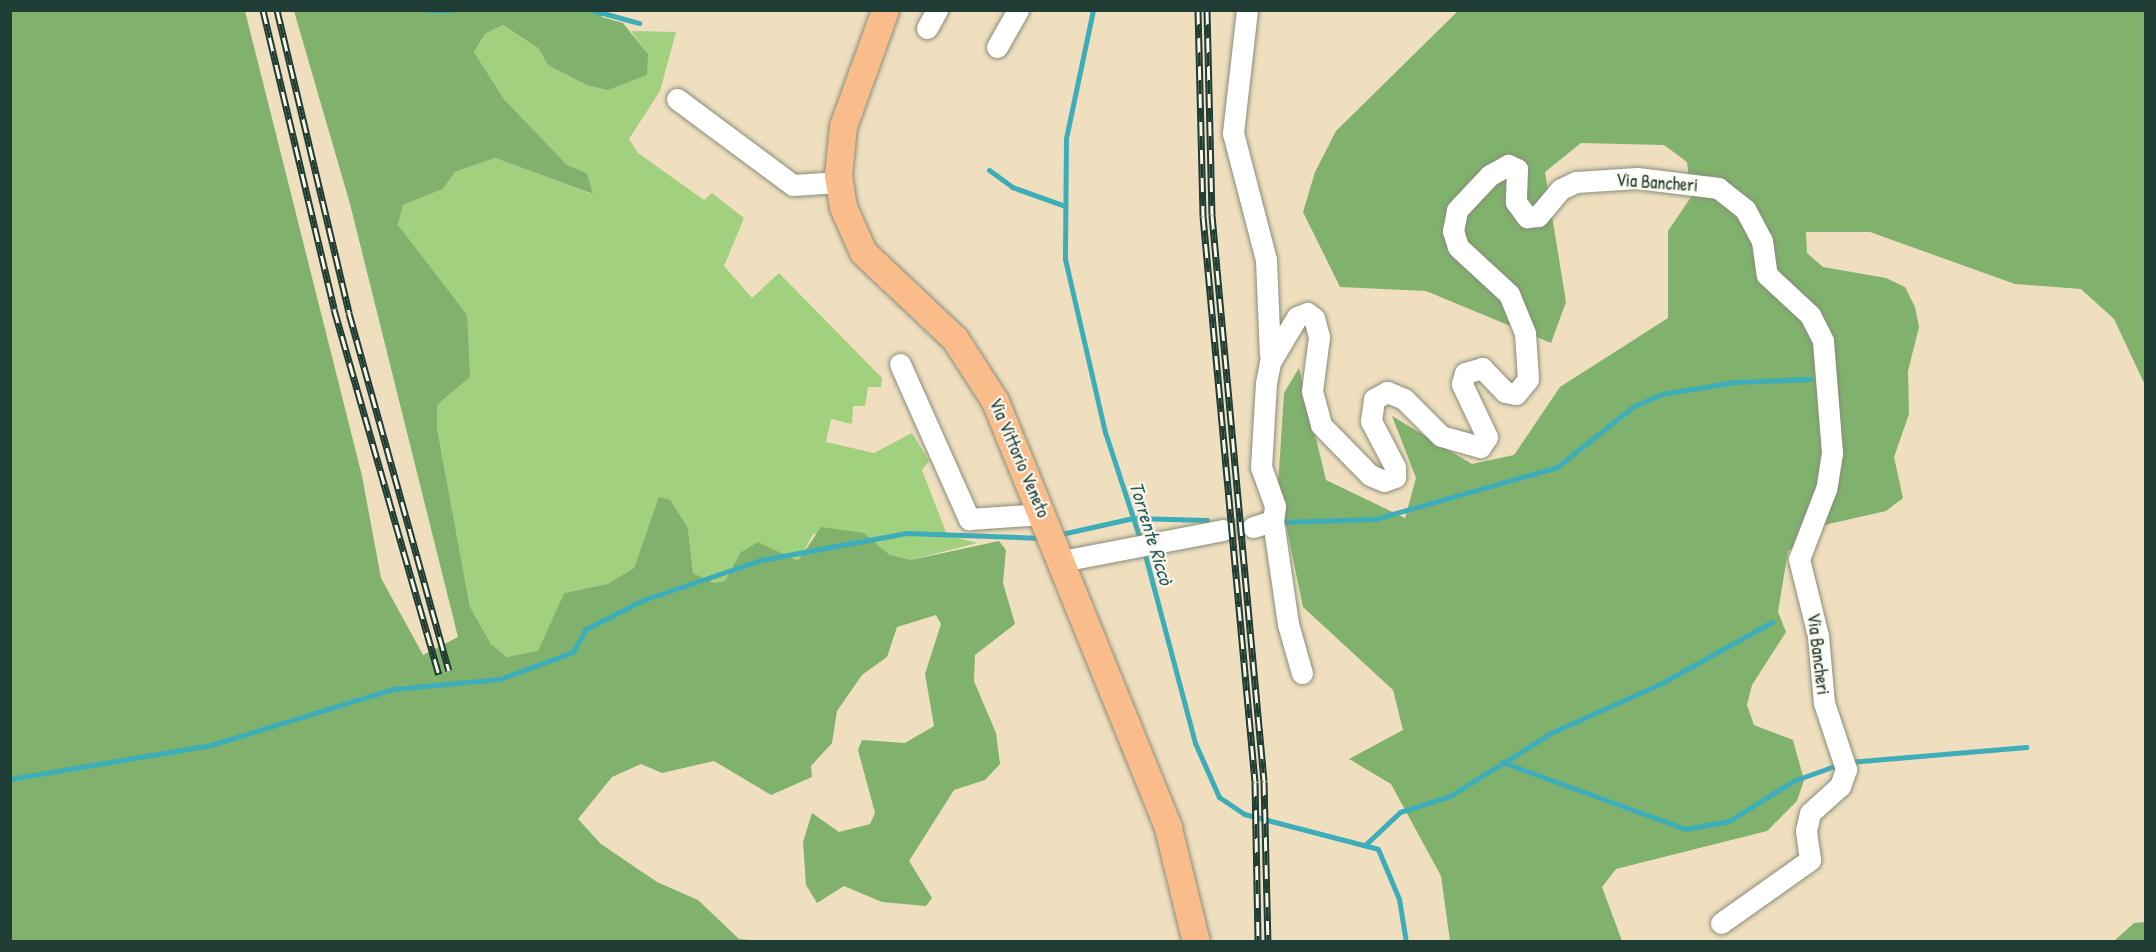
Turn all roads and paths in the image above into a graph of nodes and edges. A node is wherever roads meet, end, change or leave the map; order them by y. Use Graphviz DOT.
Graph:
graph roads {
  1 [pos="1018,10"];
  2 [pos="1247,10"];
  3 [pos="880,11"];
  4 [pos="997,47"];
  5 [pos="677,99"];
  6 [pos="839,182"];
  7 [pos="1270,362"];
  8 [pos="900,364"];
  9 [pos="1043,514"];
  10 [pos="1273,521"];
  11 [pos="1253,527"];
  12 [pos="1223,530"];
  13 [pos="1072,558"];
  14 [pos="1302,673"];
  15 [pos="1721,923"];
  16 [pos="1196,942"];
  1 -- 4 [label="street"];
  2 -- 7 [label="street"];
  3 -- 6 [label="main road, Via Vittorio Veneto"];
  5 -- 6 [label="street"];
  6 -- 9 [label="main road, Via Vittorio Veneto"];
  7 -- 10 [label="street, Via Bancheri"];
  7 -- 15 [label="street, Via Bancheri"];
  8 -- 9 [label="street"];
  9 -- 13 [label="main road, Via Vittorio Veneto"];
  10 -- 11 [label="street"];
  10 -- 14 [label="street, Via Bancheri"];
  12 -- 13 [label="street"];
  13 -- 16 [label="main road, Via Vittorio Veneto"];
}
